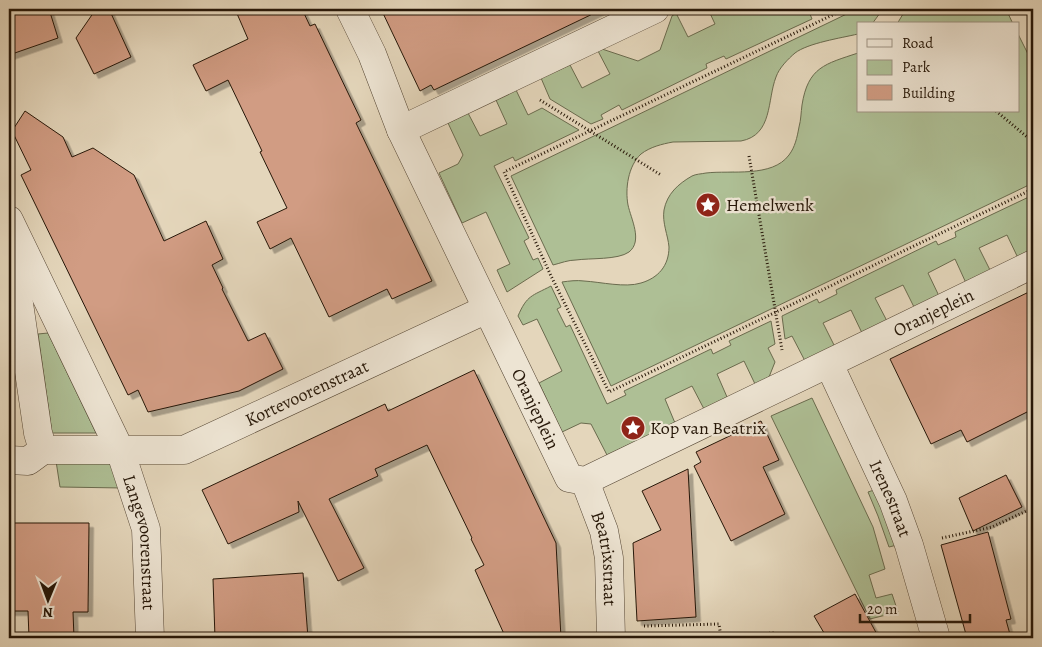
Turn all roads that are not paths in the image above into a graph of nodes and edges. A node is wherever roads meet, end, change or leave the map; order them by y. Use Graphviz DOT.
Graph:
graph roads {
  1 [pos="350,9"];
  2 [pos="655,9"];
  3 [pos="401,130"];
  4 [pos="9,220"];
  5 [pos="9,233"];
  6 [pos="1033,264"];
  7 [pos="487,309"];
  8 [pos="829,364"];
  9 [pos="43,450"];
  10 [pos="120,450"];
  11 [pos="9,460"];
  12 [pos="585,481"];
  13 [pos="611,633"];
  14 [pos="150,638"];
  15 [pos="936,638"];
  1 -- 3 [label="street, Oranjeplein"];
  2 -- 3 [label="street"];
  3 -- 7 [label="street, Oranjeplein"];
  4 -- 10 [label="street"];
  5 -- 9 [label="street"];
  6 -- 8 [label="street, Oranjeplein"];
  7 -- 10 [label="street, Kortevoorenstraat"];
  7 -- 12 [label="street, Oranjeplein"];
  8 -- 12 [label="street, Oranjeplein"];
  8 -- 15 [label="street, Irenestraat"];
  9 -- 10 [label="street, Kortevoorenstraat"];
  9 -- 11 [label="street, Kortevoorenstraat"];
  10 -- 14 [label="street, Langevoorenstraat"];
  12 -- 13 [label="street, Beatrixstraat"];
}
